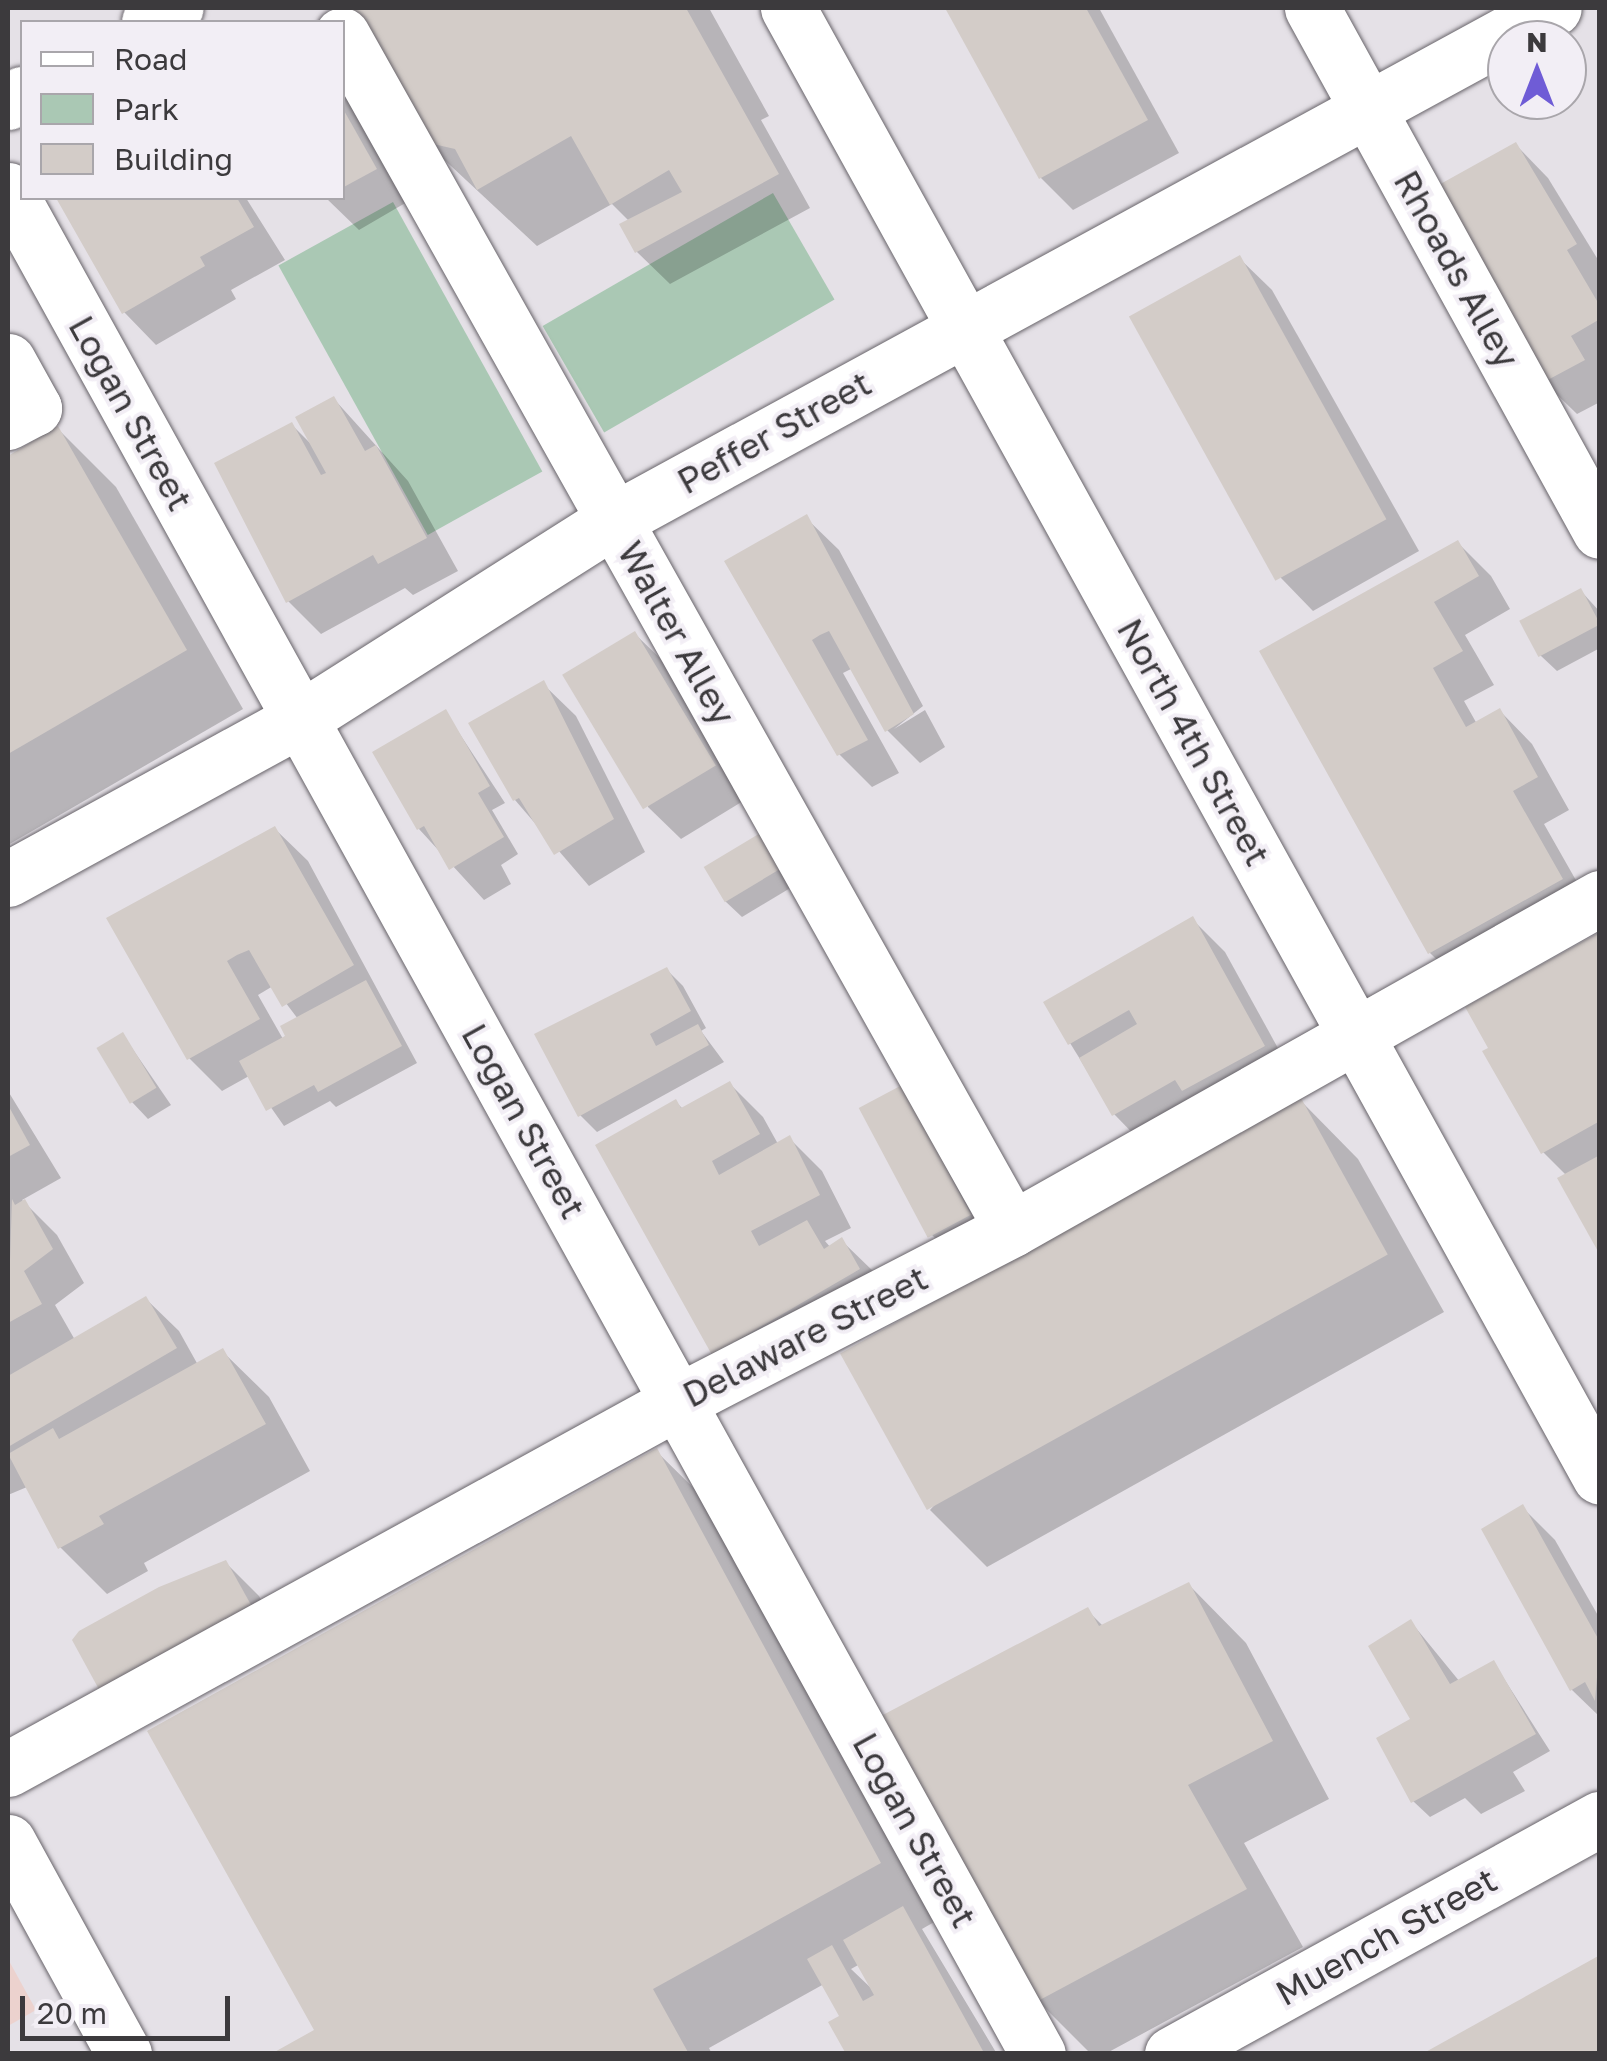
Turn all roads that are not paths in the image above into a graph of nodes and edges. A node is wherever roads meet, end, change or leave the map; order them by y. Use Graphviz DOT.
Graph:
graph roads {
  1 [pos="175,8"];
  2 [pos="788,8"];
  3 [pos="1312,8"];
  4 [pos="1554,8"];
  5 [pos="153,20"];
  6 [pos="345,41"];
  7 [pos="1371,112"];
  8 [pos="8,190"];
  9 [pos="964,326"];
  10 [pos="8,361"];
  11 [pos="8,422"];
  12 [pos="1593,505"];
  13 [pos="614,520"];
  14 [pos="300,719"];
  15 [pos="8,879"];
  16 [pos="1600,898"];
  17 [pos="1354,1031"];
  18 [pos="1012,1229"];
  19 [pos="679,1401"];
  20 [pos="1600,1477"];
  21 [pos="8,1769"];
  22 [pos="1600,1820"];
  23 [pos="8,1842"];
  24 [pos="124,2054"];
  25 [pos="1038,2054"];
  26 [pos="1172,2054"];
  1 -- 5 [label="street"];
  2 -- 9 [label="street, North 4th Street"];
  3 -- 7 [label="street, Rhoads Alley"];
  4 -- 7 [label="street, Peffer Street"];
  6 -- 13 [label="street, Walter Alley"];
  7 -- 9 [label="street, Peffer Street"];
  7 -- 12 [label="street, Rhoads Alley"];
  8 -- 14 [label="street, Logan Street"];
  9 -- 13 [label="street, Peffer Street"];
  9 -- 17 [label="street, North 4th Street"];
  10 -- 11 [label="street"];
  13 -- 14 [label="street, Peffer Street"];
  13 -- 18 [label="street, Walter Alley"];
  14 -- 15 [label="street, Peffer Street"];
  14 -- 19 [label="street, Logan Street"];
  16 -- 17 [label="street, Delaware Street"];
  17 -- 18 [label="street, Delaware Street"];
  17 -- 20 [label="street, North 4th Street"];
  18 -- 19 [label="street, Delaware Street"];
  19 -- 21 [label="street, Delaware Street"];
  19 -- 25 [label="street, Logan Street"];
  22 -- 26 [label="street, Muench Street"];
  23 -- 24 [label="street"];
}
